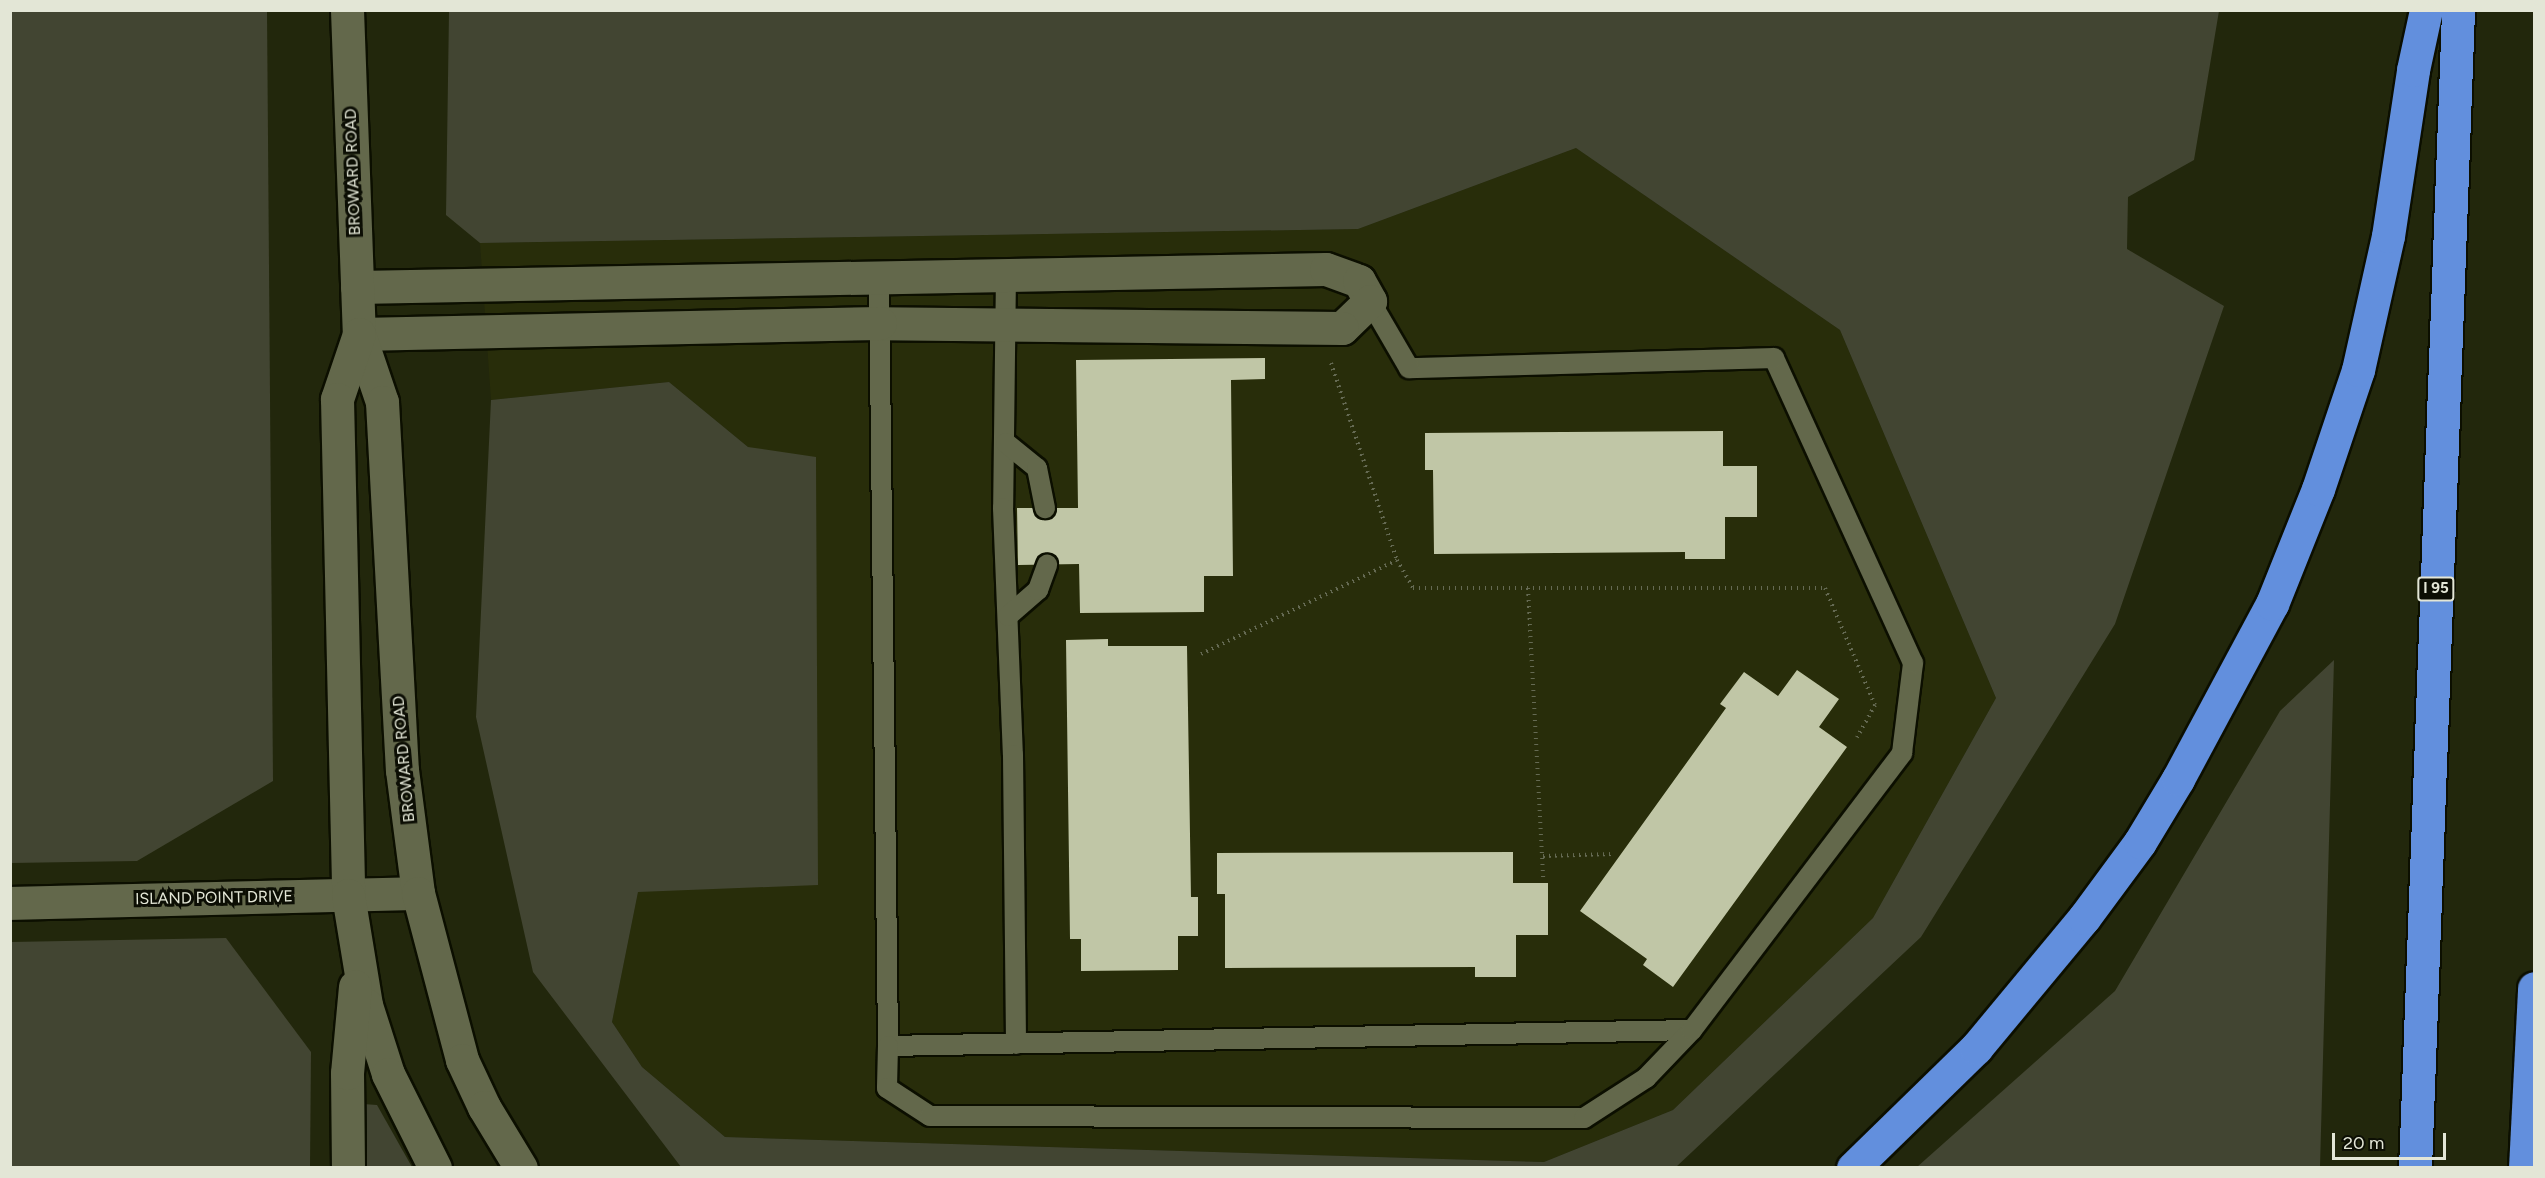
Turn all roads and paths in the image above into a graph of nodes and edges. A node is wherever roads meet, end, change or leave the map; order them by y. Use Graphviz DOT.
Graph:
graph roads {
  1 [pos="347,10"];
  2 [pos="2426,10"];
  3 [pos="2458,10"];
  4 [pos="1006,273"];
  5 [pos="879,275"];
  6 [pos="357,287"];
  7 [pos="1370,301"];
  8 [pos="880,322"];
  9 [pos="1005,324"];
  10 [pos="1319,328"];
  11 [pos="359,334"];
  12 [pos="1006,443"];
  13 [pos="1045,508"];
  14 [pos="1397,561"];
  15 [pos="1047,565"];
  16 [pos="1528,588"];
  17 [pos="1008,616"];
  18 [pos="1201,654"];
  19 [pos="1857,737"];
  20 [pos="1613,854"];
  21 [pos="1543,855"];
  22 [pos="1543,879"];
  23 [pos="418,893"];
  24 [pos="348,895"];
  25 [pos="10,903"];
  26 [pos="358,957"];
  27 [pos="2535,988"];
  28 [pos="1692,1030"];
  29 [pos="1016,1044"];
  30 [pos="888,1047"];
  31 [pos="348,1167"];
  32 [pos="435,1167"];
  33 [pos="521,1167"];
  34 [pos="1853,1167"];
  35 [pos="2415,1167"];
  36 [pos="2525,1167"];
  1 -- 6 [label="street, BROWARD ROAD"];
  2 -- 34 [label="highway"];
  3 -- 35 [label="highway, I 95"];
  4 -- 5 [label="street"];
  4 -- 7 [label="street"];
  4 -- 9 [label="lane"];
  5 -- 6 [label="street"];
  5 -- 8 [label="lane"];
  6 -- 11 [label="street, BROWARD ROAD"];
  7 -- 10 [label="street"];
  7 -- 28 [label="lane"];
  8 -- 9 [label="street"];
  8 -- 11 [label="street"];
  8 -- 30 [label="lane"];
  9 -- 10 [label="street"];
  9 -- 12 [label="lane"];
  10 -- 14 [label="path"];
  11 -- 23 [label="street, BROWARD ROAD"];
  11 -- 24 [label="street, BROWARD ROAD"];
  12 -- 13 [label="lane"];
  12 -- 17 [label="lane"];
  14 -- 16 [label="path"];
  14 -- 18 [label="path"];
  15 -- 17 [label="lane"];
  16 -- 19 [label="path"];
  16 -- 21 [label="path"];
  17 -- 29 [label="lane"];
  20 -- 21 [label="path"];
  21 -- 22 [label="path"];
  23 -- 24 [label="street, ISLAND POINT DRIVE"];
  23 -- 33 [label="street, BROWARD ROAD"];
  24 -- 25 [label="street, ISLAND POINT DRIVE"];
  24 -- 26 [label="street, BROWARD ROAD"];
  26 -- 31 [label="street"];
  26 -- 32 [label="street, BROWARD ROAD"];
  27 -- 36 [label="highway"];
  28 -- 29 [label="lane"];
  28 -- 30 [label="lane"];
  29 -- 30 [label="lane"];
}
